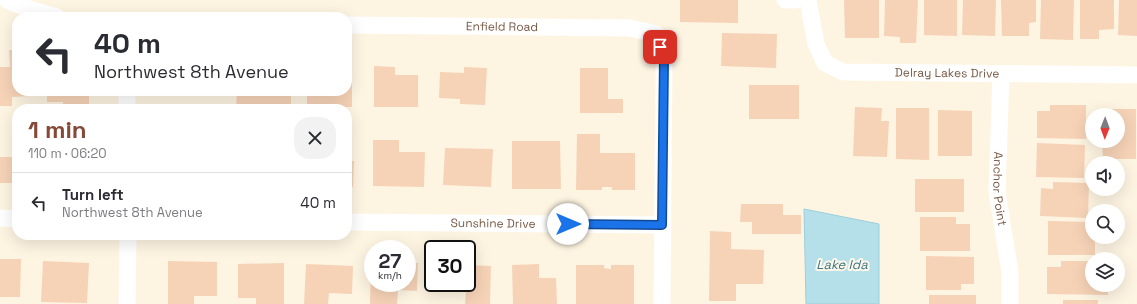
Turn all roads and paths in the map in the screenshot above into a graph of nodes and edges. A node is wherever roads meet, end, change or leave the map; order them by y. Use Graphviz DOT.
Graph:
graph roads {
  1 [pos="7,0"];
  2 [pos="785,0"];
  3 [pos="796,0"];
  4 [pos="808,0"];
  5 [pos="39,12"];
  6 [pos="352,25"];
  7 [pos="1001,74"];
  8 [pos="1137,75"];
  9 [pos="0,218"];
  10 [pos="12,218"];
  11 [pos="352,222"];
  12 [pos="662,225"];
  13 [pos="128,240"];
  14 [pos="127,304"];
  15 [pos="662,304"];
  16 [pos="1010,304"];
  1 -- 5 [label="street"];
  2 -- 3 [label="street"];
  4 -- 7 [label="street, Delray Lakes Drive"];
  6 -- 12 [label="street, Enfield Road"];
  7 -- 8 [label="street, Delray Lakes Drive"];
  7 -- 16 [label="street, Anchor Point"];
  9 -- 10 [label="street"];
  11 -- 12 [label="street, Sunshine Drive"];
  12 -- 15 [label="street"];
  13 -- 14 [label="street"];
}
